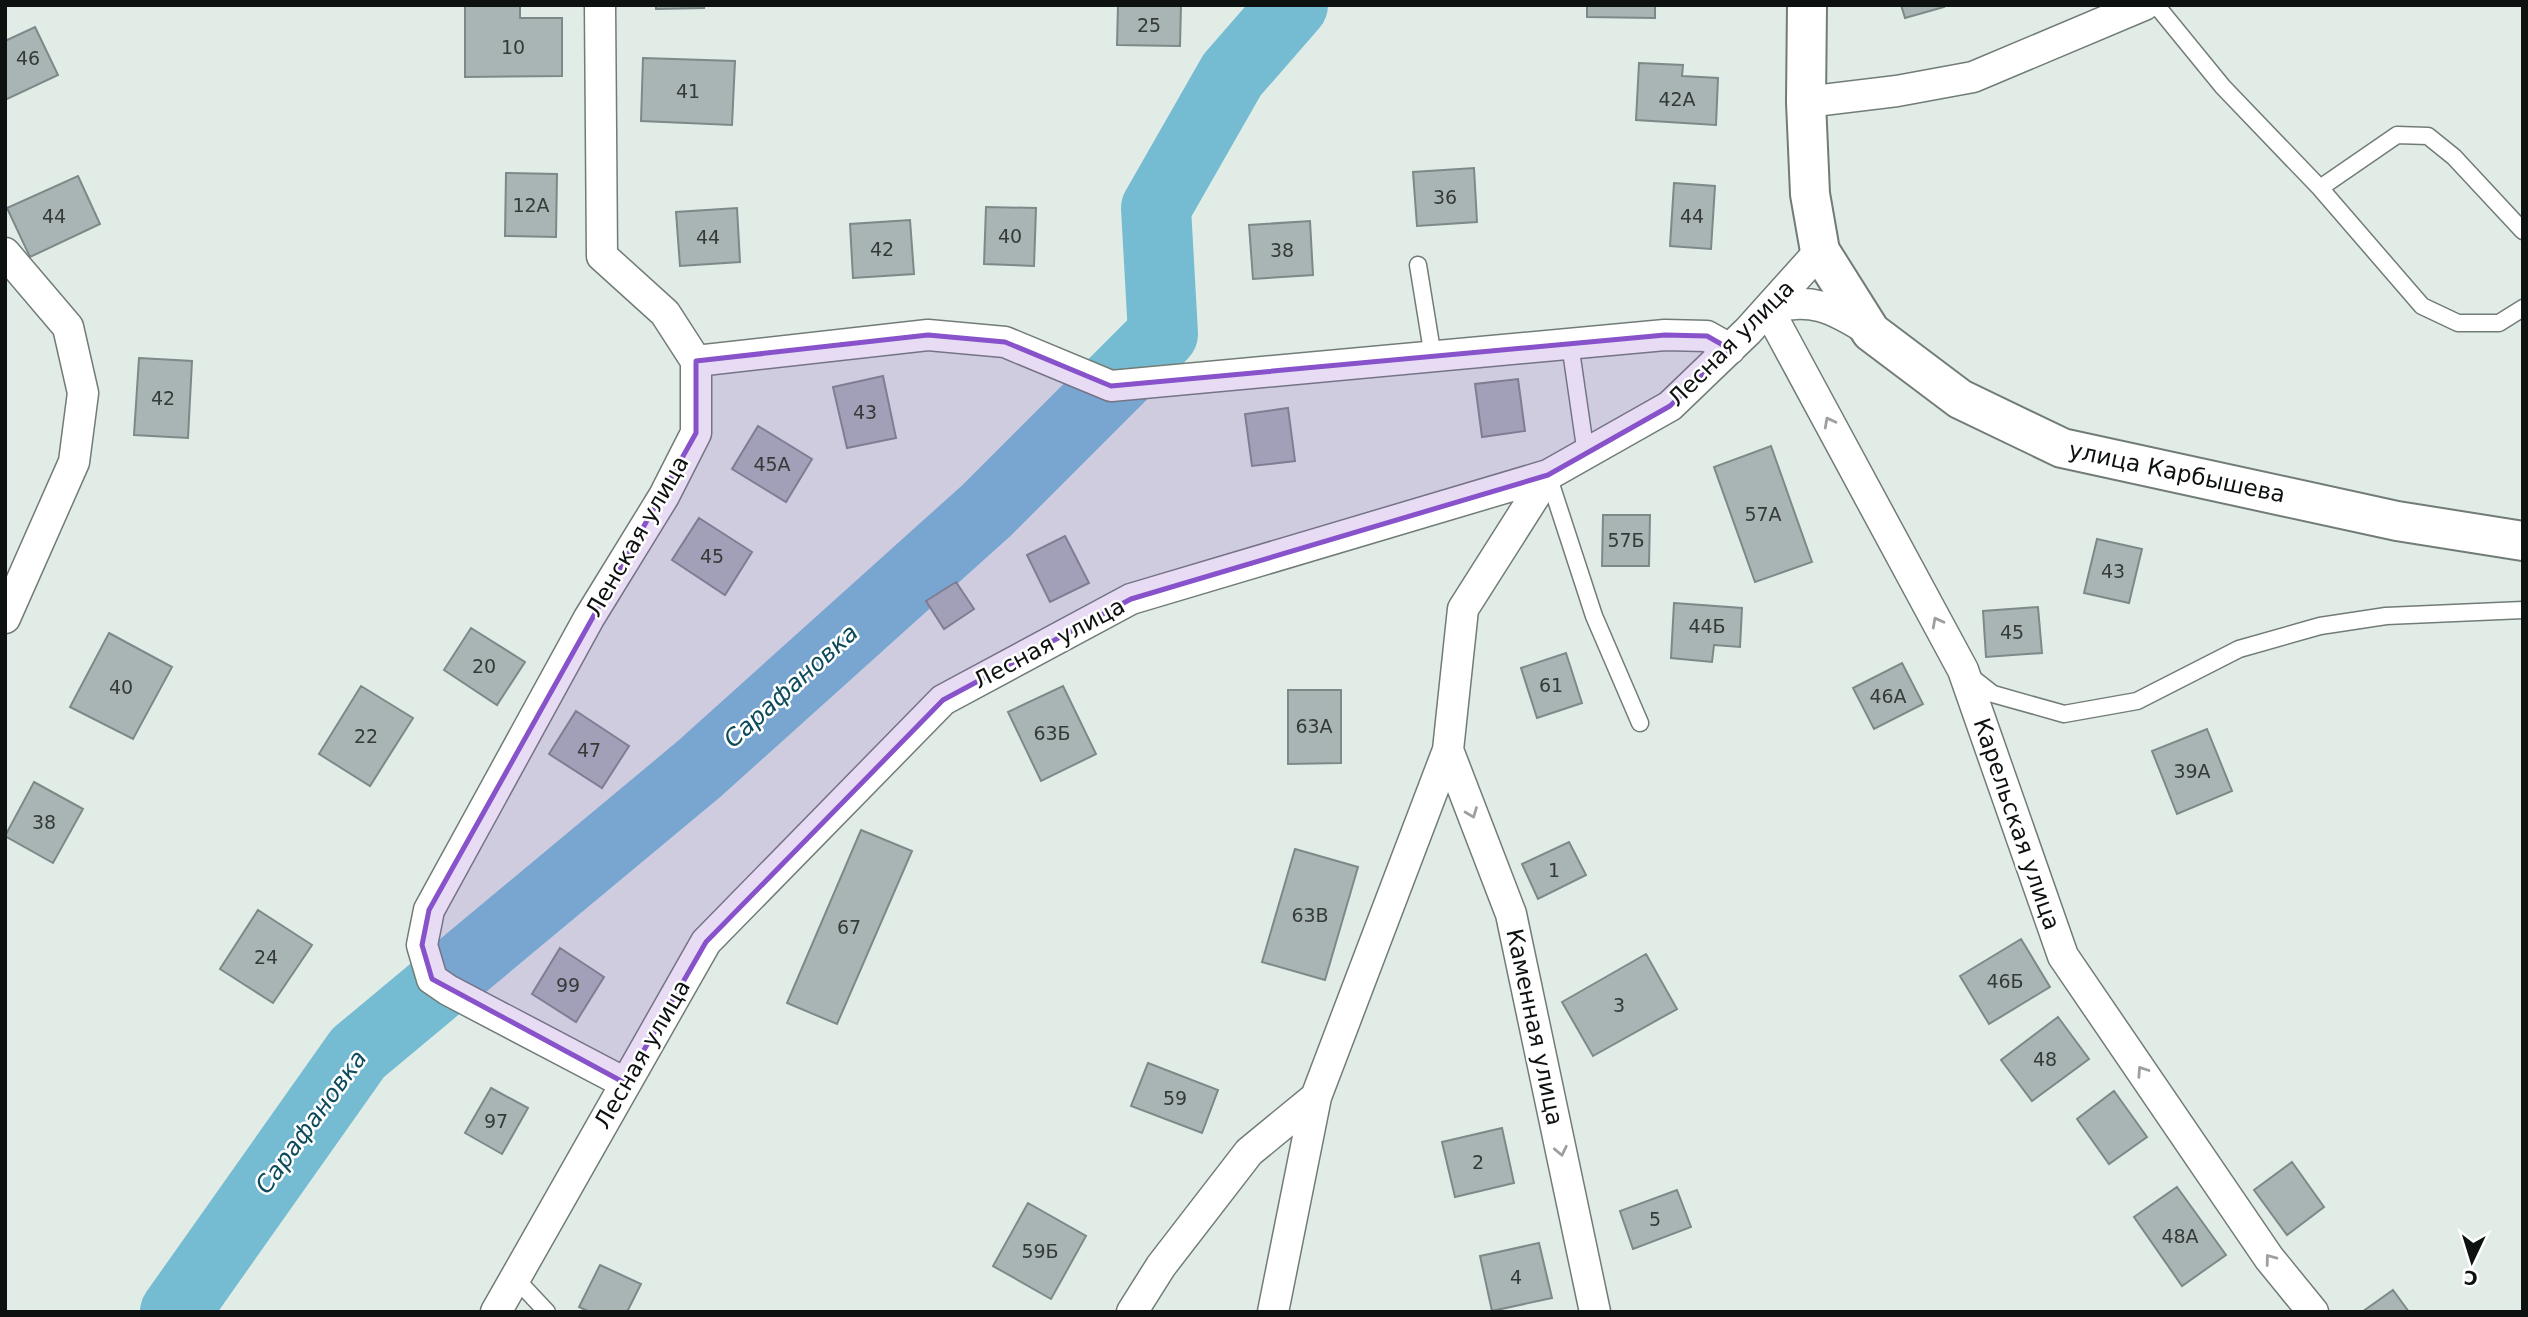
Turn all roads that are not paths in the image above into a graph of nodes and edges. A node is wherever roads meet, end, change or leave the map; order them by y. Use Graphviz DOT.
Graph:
graph roads {
  1 [pos="600,5"];
  2 [pos="1807,5"];
  3 [pos="2144,5"];
  4 [pos="2156,5"];
  5 [pos="1806,102"];
  6 [pos="2320,188"];
  7 [pos="2523,231"];
  8 [pos="1820,251"];
  9 [pos="5,253"];
  10 [pos="1418,265"];
  11 [pos="2523,308"];
  12 [pos="1768,309"];
  13 [pos="1871,332"];
  14 [pos="1570,344"];
  15 [pos="1730,349"];
  16 [pos="1433,357"];
  17 [pos="696,361"];
  18 [pos="1586,454"];
  19 [pos="1548,475"];
  20 [pos="2523,541"];
  21 [pos="2523,610"];
  22 [pos="5,618"];
  23 [pos="1963,670"];
  24 [pos="1640,723"];
  25 [pos="1448,750"];
  26 [pos="625,1083"];
  27 [pos="1316,1097"];
  28 [pos="516,1279"];
  29 [pos="496,1312"];
  30 [pos="547,1312"];
  31 [pos="1132,1312"];
  32 [pos="1273,1312"];
  33 [pos="1595,1312"];
  34 [pos="2313,1312"];
  1 -- 17 [label="street"];
  2 -- 5 [label="main road"];
  3 -- 5 [label="street"];
  4 -- 6 [label="lane"];
  5 -- 8 [label="main road"];
  6 -- 7 [label="lane"];
  6 -- 11 [label="lane"];
  8 -- 12 [label="street, Лесная улица"];
  8 -- 13 [label="main road, улица Карбышева"];
  9 -- 22 [label="street"];
  10 -- 16 [label="lane"];
  12 -- 13 [label="street"];
  12 -- 15 [label="street, Лесная улица"];
  23 -- 12 [label="street, Карельская улица, one-way"];
  13 -- 20 [label="main road, улица Карбышева"];
  14 -- 15 [label="street"];
  14 -- 16 [label="street"];
  14 -- 18 [label="lane"];
  15 -- 18 [label="street, Лесная улица"];
  16 -- 17 [label="street"];
  17 -- 26 [label="street, Ленская улица"];
  18 -- 19 [label="street, Лесная улица"];
  19 -- 24 [label="lane"];
  19 -- 25 [label="street"];
  19 -- 26 [label="street, Лесная улица"];
  21 -- 23 [label="lane"];
  34 -- 23 [label="street, Карельская улица, one-way"];
  25 -- 27 [label="street"];
  25 -- 33 [label="street, Каменная улица, one-way"];
  26 -- 28 [label="street, Лесная улица"];
  27 -- 31 [label="street"];
  27 -- 32 [label="street"];
  28 -- 29 [label="street, Лесная улица"];
  28 -- 30 [label="lane"];
}
